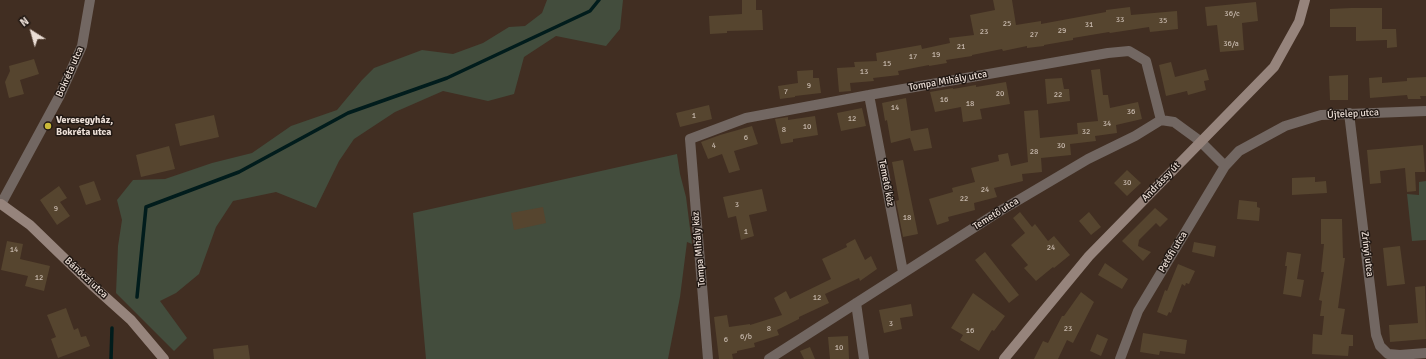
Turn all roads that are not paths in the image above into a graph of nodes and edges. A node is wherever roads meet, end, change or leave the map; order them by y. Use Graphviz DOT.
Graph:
graph roads {
  1 [pos="90,0"];
  2 [pos="1304,0"];
  3 [pos="869,94"];
  4 [pos="1426,111"];
  5 [pos="1349,113"];
  6 [pos="1161,120"];
  7 [pos="690,139"];
  8 [pos="1200,141"];
  9 [pos="1239,152"];
  10 [pos="1225,166"];
  11 [pos="1,203"];
  12 [pos="903,272"];
  13 [pos="856,304"];
  14 [pos="1426,353"];
  15 [pos="164,359"];
  16 [pos="708,359"];
  17 [pos="769,359"];
  18 [pos="864,359"];
  19 [pos="1004,359"];
  20 [pos="1120,359"];
  1 -- 11 [label="street, Bokréta utca"];
  2 -- 8 [label="main road, Andrássy út"];
  3 -- 6 [label="street, Tompa Mihály utca"];
  3 -- 7 [label="street, Tompa Mihály utca"];
  3 -- 12 [label="street, Temető köz"];
  4 -- 5 [label="street, Újtelep utca"];
  5 -- 9 [label="street, Újtelep utca"];
  5 -- 14 [label="street, Zrínyi utca"];
  6 -- 8 [label="street"];
  6 -- 12 [label="street, Temető utca"];
  7 -- 16 [label="street, Tompa Mihály köz"];
  8 -- 10 [label="street"];
  8 -- 19 [label="main road, Andrássy út"];
  9 -- 10 [label="street, Petőfi utca"];
  10 -- 20 [label="street, Petőfi utca"];
  11 -- 15 [label="main road, Bánóczi utca"];
  12 -- 13 [label="street, Temető utca"];
  13 -- 17 [label="street, Temető utca"];
  13 -- 18 [label="street"];
}
